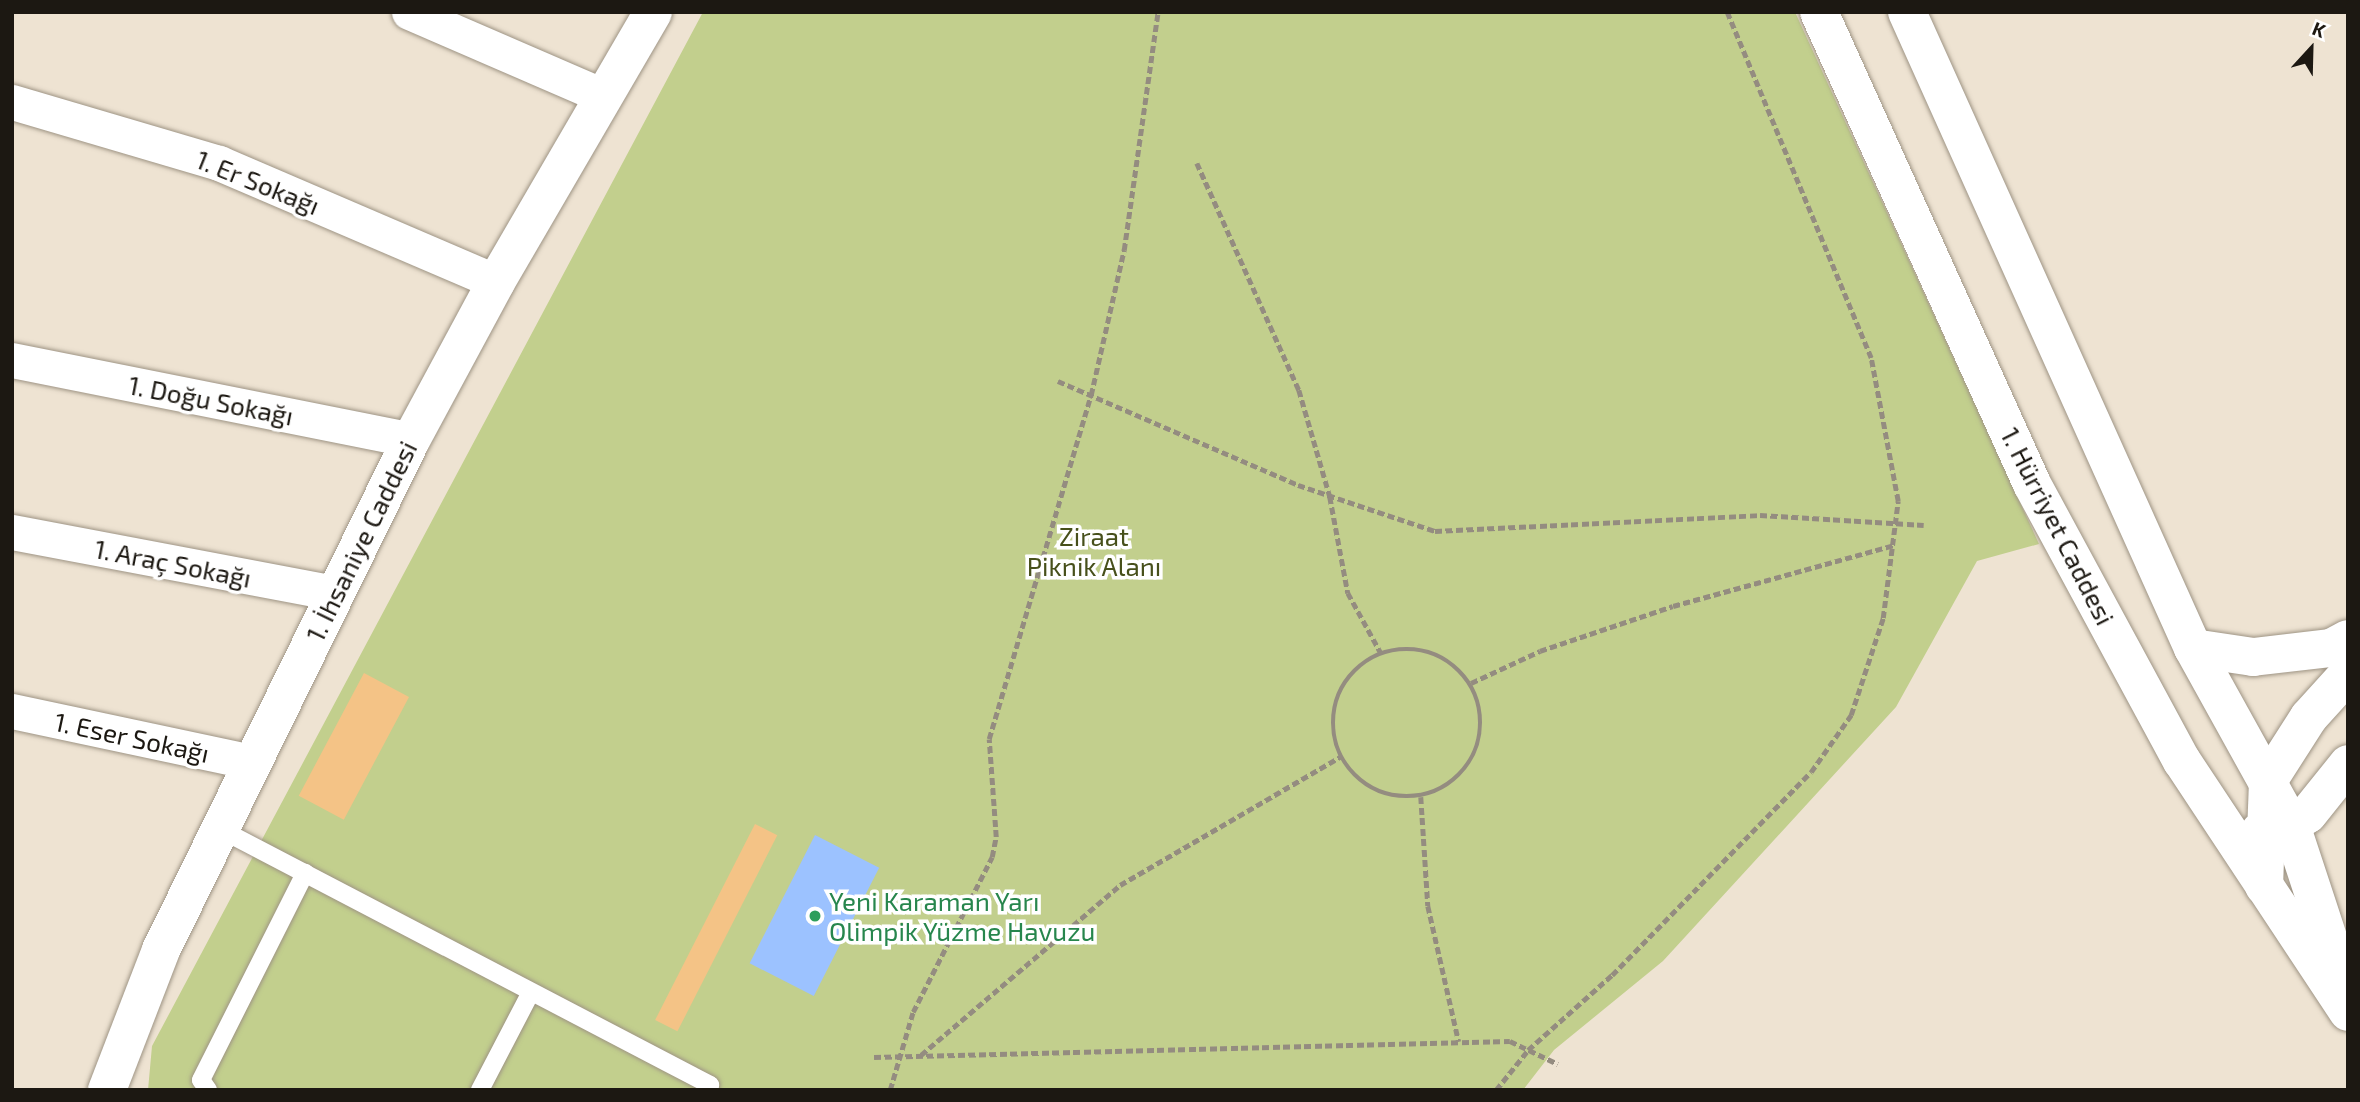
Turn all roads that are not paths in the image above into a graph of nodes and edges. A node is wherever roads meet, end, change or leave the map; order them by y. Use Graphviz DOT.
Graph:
graph roads {
  1 [pos="409,12"];
  2 [pos="653,12"];
  3 [pos="1819,12"];
  4 [pos="1907,12"];
  5 [pos="603,96"];
  6 [pos="12,102"];
  7 [pos="496,282"];
  8 [pos="12,360"];
  9 [pos="411,440"];
  10 [pos="12,532"];
  11 [pos="334,593"];
  12 [pos="2348,639"];
  13 [pos="2193,648"];
  14 [pos="2348,674"];
  15 [pos="12,711"];
  16 [pos="2182,761"];
  17 [pos="252,762"];
  18 [pos="2348,764"];
  19 [pos="2268,780"];
  20 [pos="219,829"];
  21 [pos="2278,829"];
  22 [pos="305,873"];
  23 [pos="2264,886"];
  24 [pos="531,992"];
  25 [pos="2348,999"];
  26 [pos="2348,1012"];
  27 [pos="109,1087"];
  28 [pos="208,1090"];
  29 [pos="480,1090"];
  30 [pos="708,1090"];
  1 -- 5 [label="street"];
  2 -- 5 [label="main road, 1. İhsaniye Caddesi"];
  3 -- 16 [label="main road, 1. Hürriyet Caddesi"];
  4 -- 13 [label="main road"];
  5 -- 7 [label="main road, 1. İhsaniye Caddesi"];
  6 -- 7 [label="street, 1. Er Sokağı"];
  7 -- 9 [label="main road, 1. İhsaniye Caddesi"];
  8 -- 9 [label="street, 1. Doğu Sokağı"];
  9 -- 11 [label="main road, 1. İhsaniye Caddesi"];
  10 -- 11 [label="street, 1. Araç Sokağı"];
  11 -- 17 [label="main road, 1. İhsaniye Caddesi"];
  12 -- 13 [label="main road"];
  13 -- 19 [label="main road"];
  14 -- 19 [label="main road"];
  15 -- 17 [label="street, 1. Eser Sokağı"];
  16 -- 21 [label="main road"];
  16 -- 23 [label="main road, 1. Hürriyet Caddesi"];
  17 -- 20 [label="main road, 1. İhsaniye Caddesi"];
  18 -- 21 [label="main road"];
  19 -- 21 [label="main road"];
  20 -- 22 [label="lane"];
  20 -- 27 [label="main road, 1. İhsaniye Caddesi"];
  21 -- 23 [label="main road"];
  21 -- 25 [label="main road"];
  22 -- 24 [label="lane"];
  22 -- 28 [label="lane"];
  23 -- 26 [label="main road, 1. Hürriyet Caddesi"];
  24 -- 29 [label="lane"];
  24 -- 30 [label="lane"];
}
